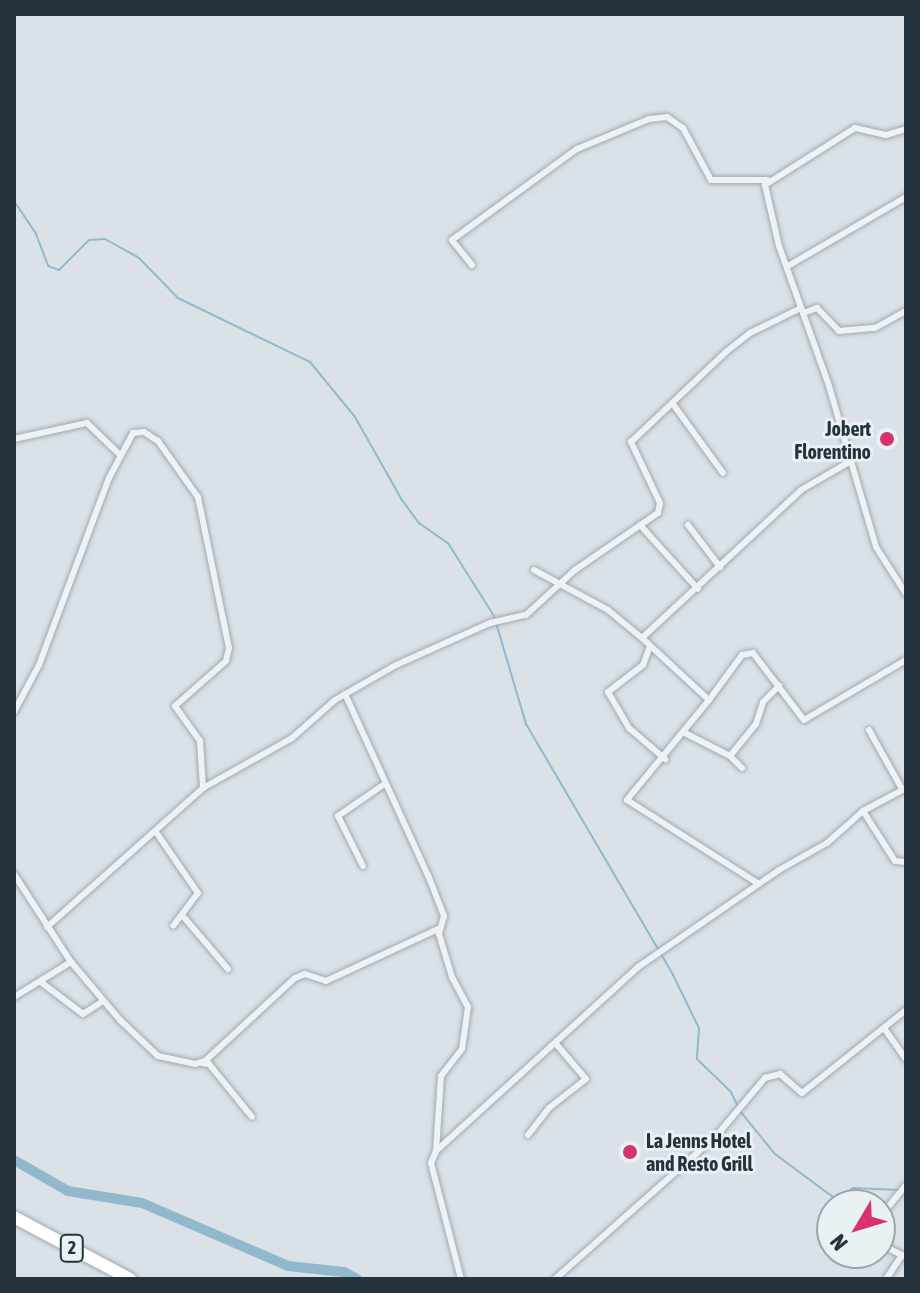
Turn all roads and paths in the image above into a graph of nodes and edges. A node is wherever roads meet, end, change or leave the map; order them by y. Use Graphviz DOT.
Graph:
graph roads {
  1 [pos="906,129"];
  2 [pos="767,180"];
  3 [pos="906,197"];
  4 [pos="472,265"];
  5 [pos="788,266"];
  6 [pos="802,311"];
  7 [pos="906,311"];
  8 [pos="673,404"];
  9 [pos="14,439"];
  10 [pos="121,456"];
  11 [pos="851,461"];
  12 [pos="723,473"];
  13 [pos="640,525"];
  14 [pos="688,525"];
  15 [pos="720,567"];
  16 [pos="534,570"];
  17 [pos="560,585"];
  18 [pos="698,589"];
  19 [pos="906,594"];
  20 [pos="642,638"];
  21 [pos="650,646"];
  22 [pos="906,660"];
  23 [pos="779,686"];
  24 [pos="345,694"];
  25 [pos="709,700"];
  26 [pos="14,712"];
  27 [pos="869,730"];
  28 [pos="685,733"];
  29 [pos="730,756"];
  30 [pos="665,759"];
  31 [pos="742,768"];
  32 [pos="386,783"];
  33 [pos="203,788"];
  34 [pos="904,788"];
  35 [pos="863,811"];
  36 [pos="156,832"];
  37 [pos="906,862"];
  38 [pos="363,866"];
  39 [pos="14,874"];
  40 [pos="759,884"];
  41 [pos="182,915"];
  42 [pos="173,926"];
  43 [pos="47,927"];
  44 [pos="438,929"];
  45 [pos="71,962"];
  46 [pos="228,969"];
  47 [pos="42,983"];
  48 [pos="14,997"];
  49 [pos="103,1001"];
  50 [pos="906,1010"];
  51 [pos="884,1028"];
  52 [pos="556,1044"];
  53 [pos="906,1059"];
  54 [pos="202,1063"];
  55 [pos="252,1117"];
  56 [pos="528,1135"];
  57 [pos="436,1151"];
  58 [pos="14,1217"];
  59 [pos="904,1256"];
  60 [pos="130,1279"];
  61 [pos="461,1279"];
  62 [pos="555,1279"];
  63 [pos="886,1279"];
  1 -- 2 [label="street"];
  2 -- 4 [label="street"];
  2 -- 5 [label="street"];
  3 -- 5 [label="street"];
  5 -- 6 [label="street"];
  6 -- 7 [label="street"];
  6 -- 8 [label="street"];
  6 -- 11 [label="street"];
  8 -- 12 [label="street"];
  8 -- 13 [label="street"];
  9 -- 10 [label="street"];
  10 -- 26 [label="street"];
  10 -- 33 [label="street"];
  11 -- 15 [label="street"];
  11 -- 19 [label="street"];
  13 -- 17 [label="street"];
  13 -- 18 [label="street"];
  14 -- 15 [label="street"];
  15 -- 18 [label="street"];
  16 -- 17 [label="street"];
  17 -- 20 [label="street"];
  17 -- 24 [label="street"];
  18 -- 20 [label="street"];
  20 -- 21 [label="street"];
  21 -- 25 [label="street"];
  21 -- 30 [label="street"];
  22 -- 23 [label="street"];
  23 -- 25 [label="street"];
  23 -- 29 [label="street"];
  24 -- 32 [label="street"];
  24 -- 33 [label="street"];
  25 -- 28 [label="street"];
  27 -- 34 [label="street"];
  28 -- 29 [label="street"];
  28 -- 30 [label="street"];
  29 -- 31 [label="street"];
  30 -- 40 [label="street"];
  32 -- 38 [label="street"];
  32 -- 44 [label="street"];
  33 -- 36 [label="street"];
  34 -- 35 [label="street"];
  35 -- 37 [label="street"];
  35 -- 40 [label="street"];
  36 -- 41 [label="street"];
  36 -- 43 [label="street"];
  39 -- 43 [label="street"];
  40 -- 52 [label="street"];
  41 -- 42 [label="street"];
  41 -- 46 [label="street"];
  43 -- 45 [label="street"];
  44 -- 54 [label="street"];
  44 -- 57 [label="street"];
  45 -- 47 [label="street"];
  45 -- 49 [label="street"];
  47 -- 48 [label="street"];
  47 -- 49 [label="street"];
  49 -- 54 [label="street"];
  50 -- 51 [label="street"];
  51 -- 53 [label="street"];
  51 -- 62 [label="street"];
  52 -- 56 [label="street"];
  52 -- 57 [label="street"];
  54 -- 55 [label="street"];
  57 -- 61 [label="street"];
  58 -- 60 [label="highway, 2"];
  59 -- 63 [label="street"];
}
